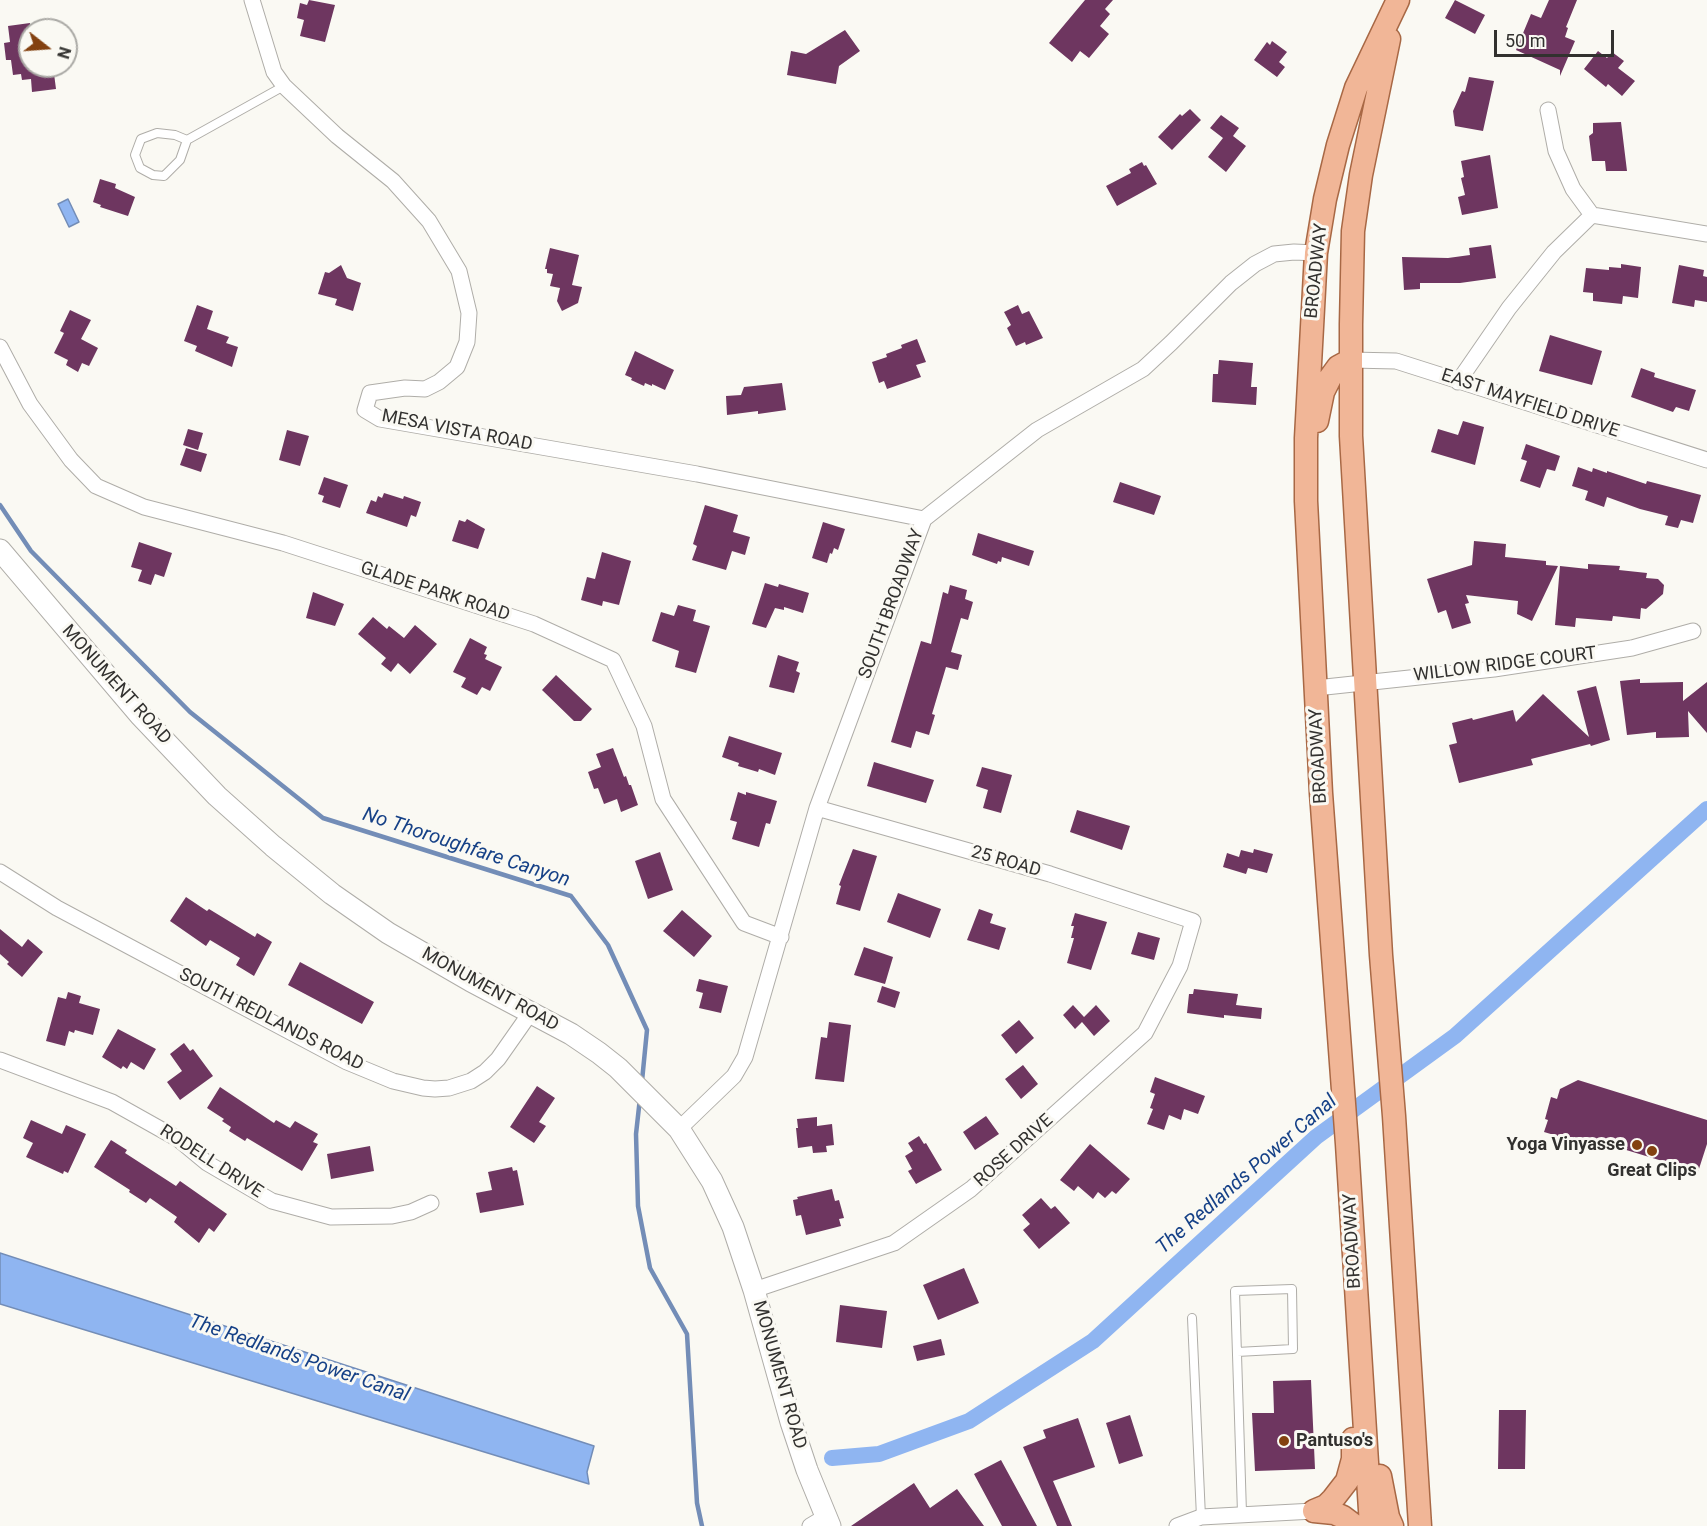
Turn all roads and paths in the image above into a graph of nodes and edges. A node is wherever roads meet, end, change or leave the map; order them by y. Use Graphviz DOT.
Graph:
graph roads {
  1 [pos="252,0"];
  2 [pos="1399,0"];
  3 [pos="284,86"];
  4 [pos="1548,110"];
  5 [pos="187,140"];
  6 [pos="1592,215"];
  7 [pos="1707,234"];
  8 [pos="1316,253"];
  9 [pos="0,347"];
  10 [pos="1351,360"];
  11 [pos="1458,382"];
  12 [pos="1707,460"];
  13 [pos="924,519"];
  14 [pos="1307,527"];
  15 [pos="0,550"];
  16 [pos="1693,631"];
  17 [pos="1366,682"];
  18 [pos="1316,688"];
  19 [pos="817,808"];
  20 [pos="0,872"];
  21 [pos="1193,921"];
  22 [pos="781,937"];
  23 [pos="531,1012"];
  24 [pos="0,1060"];
  25 [pos="679,1130"];
  26 [pos="431,1203"];
  27 [pos="754,1290"];
  28 [pos="1191,1318"];
  29 [pos="1359,1333"];
  30 [pos="1237,1352"];
  31 [pos="1314,1510"];
  32 [pos="1242,1513"];
  33 [pos="1201,1517"];
  34 [pos="822,1523"];
  35 [pos="1177,1526"];
  36 [pos="1355,1526"];
  37 [pos="1371,1526"];
  38 [pos="1392,1526"];
  39 [pos="1420,1526"];
  1 -- 3 [label="street, MESA VISTA ROAD"];
  2 -- 8 [label="main road, BROADWAY"];
  2 -- 10 [label="main road, BROADWAY"];
  3 -- 5 [label="lane"];
  3 -- 13 [label="street, MESA VISTA ROAD"];
  4 -- 6 [label="street"];
  5 -- 5 [label="lane"];
  6 -- 7 [label="street"];
  6 -- 11 [label="street"];
  8 -- 13 [label="street, SOUTH BROADWAY"];
  8 -- 14 [label="main road, BROADWAY"];
  9 -- 22 [label="street, GLADE PARK ROAD"];
  10 -- 11 [label="street, EAST MAYFIELD DRIVE"];
  10 -- 14 [label="main road"];
  10 -- 17 [label="main road, BROADWAY"];
  11 -- 12 [label="street, EAST MAYFIELD DRIVE"];
  13 -- 19 [label="street, SOUTH BROADWAY"];
  14 -- 18 [label="main road, BROADWAY"];
  15 -- 23 [label="main road, MONUMENT ROAD"];
  16 -- 17 [label="street, WILLOW RIDGE COURT"];
  17 -- 18 [label="street, WILLOW RIDGE COURT"];
  17 -- 39 [label="main road, BROADWAY"];
  18 -- 29 [label="main road, BROADWAY"];
  19 -- 21 [label="street, 25 ROAD"];
  19 -- 22 [label="street, SOUTH BROADWAY"];
  20 -- 23 [label="street, SOUTH REDLANDS ROAD"];
  21 -- 27 [label="street, ROSE DRIVE"];
  22 -- 25 [label="street, SOUTH BROADWAY"];
  23 -- 25 [label="main road, MONUMENT ROAD"];
  24 -- 26 [label="street, RODELL DRIVE"];
  25 -- 27 [label="main road, MONUMENT ROAD"];
  27 -- 34 [label="main road, MONUMENT ROAD"];
  28 -- 33 [label="lane"];
  29 -- 31 [label="main road"];
  29 -- 37 [label="main road, BROADWAY"];
  29 -- 38 [label="main road"];
  30 -- 30 [label="lane"];
  30 -- 32 [label="lane"];
  31 -- 32 [label="street"];
  31 -- 36 [label="main road"];
  32 -- 33 [label="street"];
  33 -- 35 [label="street"];
}
